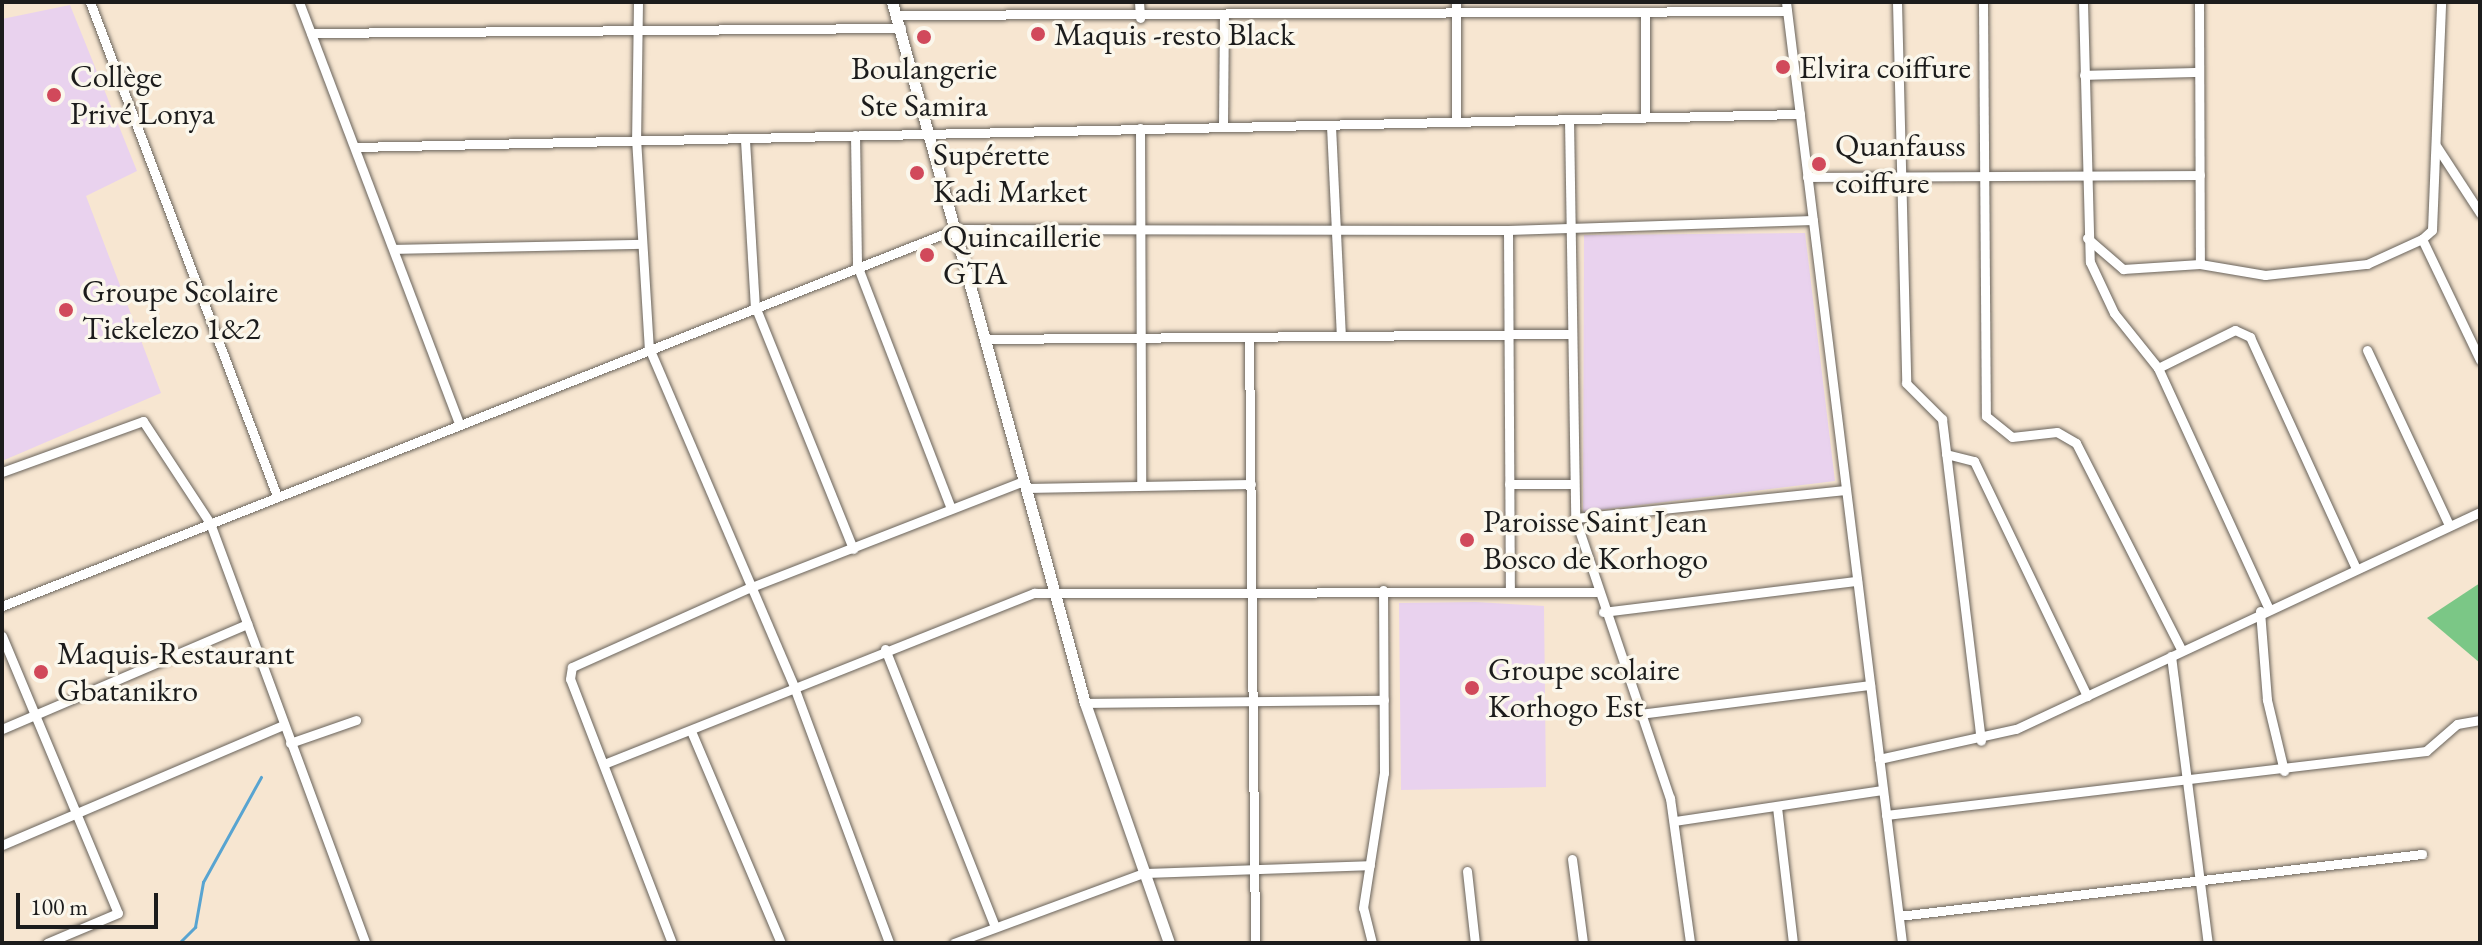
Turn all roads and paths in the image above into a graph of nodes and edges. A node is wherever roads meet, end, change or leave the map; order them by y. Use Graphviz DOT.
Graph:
graph roads {
  1 [pos="90,2"];
  2 [pos="299,2"];
  3 [pos="638,2"];
  4 [pos="892,2"];
  5 [pos="1139,2"];
  6 [pos="1456,2"];
  7 [pos="1897,2"];
  8 [pos="1983,2"];
  9 [pos="2083,2"];
  10 [pos="2199,2"];
  11 [pos="2441,2"];
  12 [pos="1786,7"];
  13 [pos="1645,12"];
  14 [pos="897,15"];
  15 [pos="1456,17"];
  16 [pos="1140,18"];
  17 [pos="1224,18"];
  18 [pos="901,28"];
  19 [pos="639,31"];
  20 [pos="311,33"];
  21 [pos="2199,72"];
  22 [pos="2084,75"];
  23 [pos="1800,114"];
  24 [pos="1645,116"];
  25 [pos="1569,119"];
  26 [pos="1456,122"];
  27 [pos="1223,125"];
  28 [pos="1331,126"];
  29 [pos="1140,128"];
  30 [pos="929,132"];
  31 [pos="855,135"];
  32 [pos="636,138"];
  33 [pos="745,140"];
  34 [pos="356,147"];
  35 [pos="2437,147"];
  36 [pos="1986,172"];
  37 [pos="2084,173"];
  38 [pos="1899,175"];
  39 [pos="2200,175"];
  40 [pos="1807,177"];
  41 [pos="2480,213"];
  42 [pos="1813,220"];
  43 [pos="1571,228"];
  44 [pos="956,229"];
  45 [pos="1141,229"];
  46 [pos="1336,230"];
  47 [pos="1508,230"];
  48 [pos="2087,238"];
  49 [pos="2422,239"];
  50 [pos="640,244"];
  51 [pos="394,249"];
  52 [pos="2200,264"];
  53 [pos="857,265"];
  54 [pos="755,306"];
  55 [pos="1571,334"];
  56 [pos="1507,335"];
  57 [pos="1341,336"];
  58 [pos="1140,337"];
  59 [pos="1249,338"];
  60 [pos="986,339"];
  61 [pos="649,348"];
  62 [pos="2367,350"];
  63 [pos="2480,360"];
  64 [pos="2158,368"];
  65 [pos="459,424"];
  66 [pos="1946,454"];
  67 [pos="2,472"];
  68 [pos="1025,484"];
  69 [pos="1251,484"];
  70 [pos="1509,484"];
  71 [pos="1572,484"];
  72 [pos="1141,485"];
  73 [pos="1846,490"];
  74 [pos="277,496"];
  75 [pos="951,508"];
  76 [pos="2480,512"];
  77 [pos="1575,518"];
  78 [pos="210,523"];
  79 [pos="2449,525"];
  80 [pos="853,549"];
  81 [pos="2356,568"];
  82 [pos="1857,581"];
  83 [pos="749,588"];
  84 [pos="1383,590"];
  85 [pos="1510,591"];
  86 [pos="1055,592"];
  87 [pos="1253,592"];
  88 [pos="1596,592"];
  89 [pos="2,606"];
  90 [pos="2264,609"];
  91 [pos="1603,612"];
  92 [pos="247,624"];
  93 [pos="2,636"];
  94 [pos="885,649"];
  95 [pos="2182,651"];
  96 [pos="2171,656"];
  97 [pos="1870,685"];
  98 [pos="794,687"];
  99 [pos="2087,696"];
  100 [pos="1254,698"];
  101 [pos="1384,700"];
  102 [pos="1085,703"];
  103 [pos="1640,714"];
  104 [pos="36,715"];
  105 [pos="356,720"];
  106 [pos="2480,720"];
  107 [pos="284,725"];
  108 [pos="2,729"];
  109 [pos="691,731"];
  110 [pos="1981,741"];
  111 [pos="290,743"];
  112 [pos="1879,759"];
  113 [pos="604,764"];
  114 [pos="2284,771"];
  115 [pos="2191,782"];
  116 [pos="1883,790"];
  117 [pos="1777,807"];
  118 [pos="77,815"];
  119 [pos="1886,815"];
  120 [pos="1675,821"];
  121 [pos="2,845"];
  122 [pos="2422,854"];
  123 [pos="1572,859"];
  124 [pos="1370,865"];
  125 [pos="1255,868"];
  126 [pos="1467,871"];
  127 [pos="1143,873"];
  128 [pos="2201,880"];
  129 [pos="1899,916"];
  130 [pos="995,927"];
  131 [pos="362,942"];
  132 [pos="47,943"];
  133 [pos="672,943"];
  134 [pos="781,943"];
  135 [pos="889,943"];
  136 [pos="954,943"];
  137 [pos="1169,943"];
  138 [pos="1255,943"];
  139 [pos="1372,943"];
  140 [pos="1475,943"];
  141 [pos="1583,943"];
  142 [pos="1690,943"];
  143 [pos="1793,943"];
  144 [pos="1902,943"];
  145 [pos="2208,943"];
  1 -- 74 [label="street"];
  2 -- 20 [label="street"];
  3 -- 19 [label="street"];
  4 -- 14 [label="street"];
  5 -- 16 [label="street"];
  6 -- 15 [label="street"];
  7 -- 38 [label="street"];
  8 -- 36 [label="street"];
  9 -- 22 [label="street"];
  10 -- 21 [label="street"];
  11 -- 35 [label="street"];
  12 -- 13 [label="street"];
  12 -- 23 [label="street"];
  13 -- 15 [label="street"];
  13 -- 24 [label="street"];
  14 -- 16 [label="street"];
  14 -- 18 [label="street"];
  15 -- 17 [label="street"];
  15 -- 26 [label="street"];
  16 -- 17 [label="street"];
  17 -- 27 [label="street"];
  18 -- 19 [label="street"];
  18 -- 30 [label="street"];
  19 -- 20 [label="street"];
  19 -- 32 [label="street"];
  20 -- 34 [label="street"];
  21 -- 22 [label="street"];
  21 -- 39 [label="street"];
  22 -- 37 [label="street"];
  23 -- 24 [label="street"];
  23 -- 40 [label="street"];
  24 -- 25 [label="street"];
  25 -- 26 [label="street"];
  25 -- 43 [label="street"];
  26 -- 28 [label="street"];
  27 -- 28 [label="street"];
  27 -- 29 [label="street"];
  28 -- 46 [label="street"];
  29 -- 30 [label="street"];
  29 -- 45 [label="street"];
  30 -- 31 [label="street"];
  30 -- 44 [label="street"];
  31 -- 33 [label="street"];
  31 -- 53 [label="street"];
  32 -- 33 [label="street"];
  32 -- 34 [label="street"];
  32 -- 50 [label="street"];
  33 -- 54 [label="street"];
  34 -- 51 [label="street"];
  35 -- 41 [label="street"];
  35 -- 49 [label="street"];
  36 -- 37 [label="street"];
  36 -- 38 [label="street"];
  36 -- 95 [label="street"];
  37 -- 39 [label="street"];
  37 -- 48 [label="street"];
  38 -- 40 [label="street"];
  38 -- 66 [label="street"];
  39 -- 52 [label="street"];
  40 -- 42 [label="street"];
  42 -- 43 [label="street"];
  42 -- 73 [label="street"];
  43 -- 47 [label="street"];
  43 -- 55 [label="street"];
  44 -- 45 [label="street"];
  44 -- 53 [label="street"];
  44 -- 60 [label="street"];
  45 -- 46 [label="street"];
  45 -- 58 [label="street"];
  46 -- 47 [label="street"];
  46 -- 57 [label="street"];
  47 -- 56 [label="street"];
  48 -- 52 [label="street"];
  48 -- 64 [label="street"];
  49 -- 52 [label="street"];
  49 -- 63 [label="street"];
  50 -- 51 [label="street"];
  50 -- 61 [label="street"];
  51 -- 65 [label="street"];
  53 -- 54 [label="street"];
  53 -- 75 [label="street"];
  54 -- 61 [label="street"];
  54 -- 80 [label="street"];
  55 -- 56 [label="street"];
  55 -- 71 [label="street"];
  56 -- 57 [label="street"];
  56 -- 70 [label="street"];
  57 -- 59 [label="street"];
  58 -- 59 [label="street"];
  58 -- 60 [label="street"];
  58 -- 72 [label="street"];
  59 -- 69 [label="street"];
  60 -- 68 [label="street"];
  61 -- 65 [label="street"];
  61 -- 83 [label="street"];
  62 -- 79 [label="street"];
  64 -- 81 [label="street"];
  64 -- 90 [label="street"];
  65 -- 74 [label="street"];
  66 -- 99 [label="street"];
  66 -- 110 [label="street"];
  67 -- 78 [label="street"];
  68 -- 72 [label="street"];
  68 -- 75 [label="street"];
  68 -- 86 [label="street"];
  69 -- 72 [label="street"];
  69 -- 87 [label="street"];
  70 -- 71 [label="street"];
  70 -- 85 [label="street"];
  71 -- 77 [label="street"];
  73 -- 77 [label="street"];
  73 -- 82 [label="street"];
  74 -- 78 [label="street"];
  75 -- 80 [label="street"];
  76 -- 79 [label="street"];
  77 -- 88 [label="street"];
  78 -- 89 [label="street"];
  78 -- 92 [label="street"];
  79 -- 81 [label="street"];
  80 -- 83 [label="street"];
  81 -- 90 [label="street"];
  82 -- 91 [label="street"];
  82 -- 97 [label="street"];
  83 -- 98 [label="street"];
  83 -- 113 [label="street"];
  84 -- 85 [label="street"];
  84 -- 87 [label="street"];
  84 -- 101 [label="street"];
  85 -- 88 [label="street"];
  86 -- 87 [label="street"];
  86 -- 94 [label="street"];
  86 -- 102 [label="street"];
  87 -- 100 [label="street"];
  88 -- 91 [label="street"];
  90 -- 95 [label="street"];
  90 -- 114 [label="street"];
  91 -- 103 [label="street"];
  92 -- 104 [label="street"];
  92 -- 107 [label="street"];
  93 -- 104 [label="street"];
  94 -- 98 [label="street"];
  94 -- 130 [label="street"];
  95 -- 96 [label="street"];
  96 -- 99 [label="street"];
  96 -- 115 [label="street"];
  97 -- 103 [label="street"];
  97 -- 112 [label="street"];
  98 -- 109 [label="street"];
  98 -- 135 [label="street"];
  99 -- 110 [label="street"];
  100 -- 101 [label="street"];
  100 -- 102 [label="street"];
  100 -- 125 [label="street"];
  101 -- 124 [label="street"];
  102 -- 127 [label="street"];
  103 -- 120 [label="street"];
  104 -- 108 [label="street"];
  104 -- 118 [label="street"];
  105 -- 111 [label="street"];
  106 -- 114 [label="street"];
  107 -- 111 [label="street"];
  107 -- 118 [label="street"];
  109 -- 113 [label="street"];
  109 -- 134 [label="street"];
  110 -- 112 [label="street"];
  111 -- 131 [label="street"];
  112 -- 116 [label="street"];
  113 -- 133 [label="street"];
  114 -- 115 [label="street"];
  115 -- 119 [label="street"];
  115 -- 128 [label="street"];
  116 -- 117 [label="street"];
  116 -- 119 [label="street"];
  117 -- 120 [label="street"];
  117 -- 143 [label="street"];
  118 -- 121 [label="street"];
  118 -- 132 [label="street"];
  119 -- 129 [label="street"];
  120 -- 142 [label="street"];
  122 -- 128 [label="street"];
  123 -- 141 [label="street"];
  124 -- 125 [label="street"];
  124 -- 139 [label="street"];
  125 -- 127 [label="street"];
  125 -- 138 [label="street"];
  126 -- 140 [label="street"];
  127 -- 130 [label="street"];
  127 -- 137 [label="street"];
  128 -- 129 [label="street"];
  128 -- 145 [label="street"];
  129 -- 144 [label="street"];
  130 -- 136 [label="street"];
}
